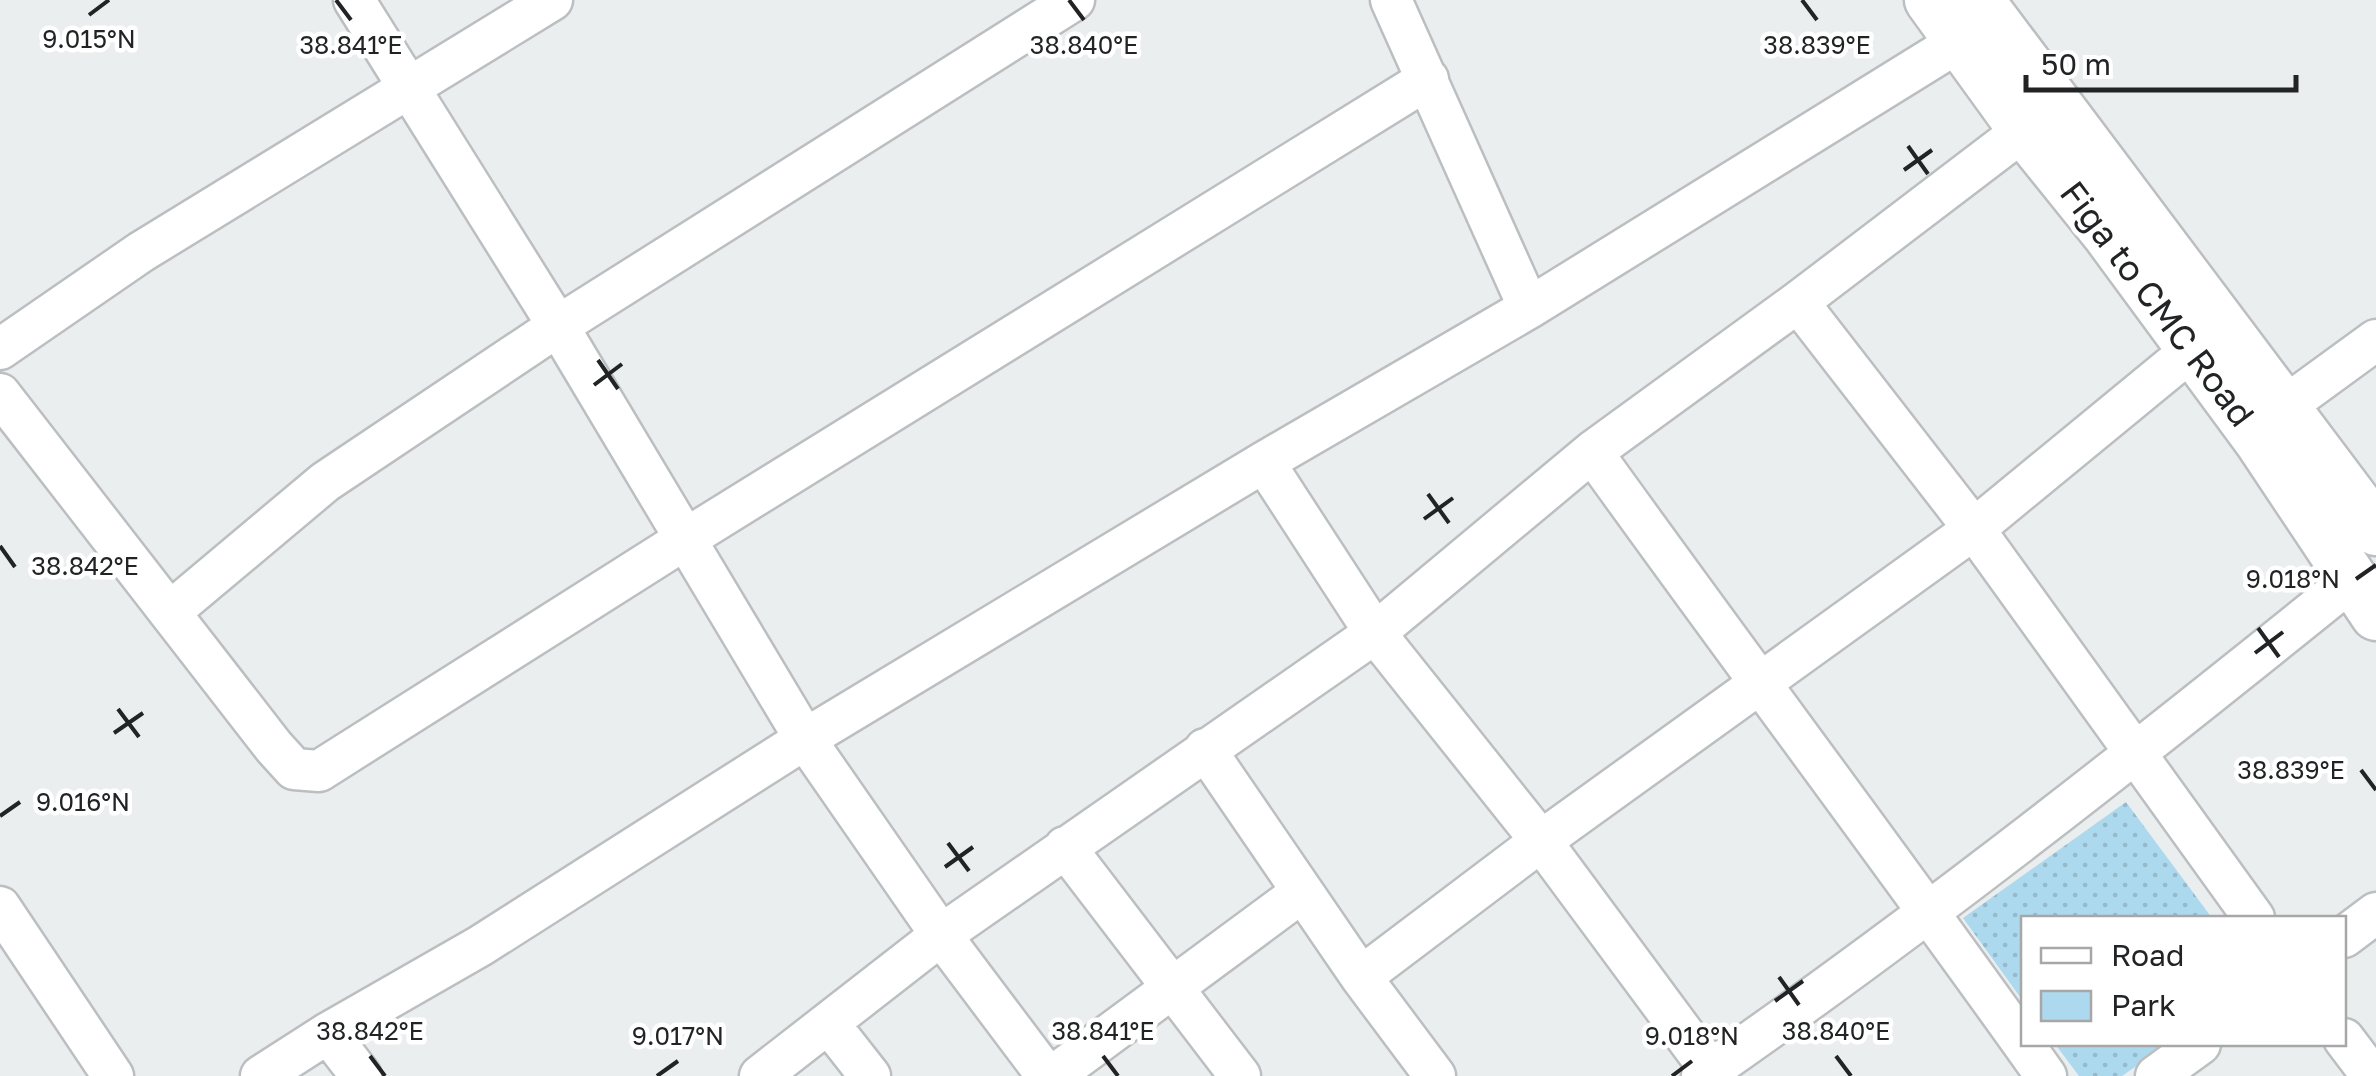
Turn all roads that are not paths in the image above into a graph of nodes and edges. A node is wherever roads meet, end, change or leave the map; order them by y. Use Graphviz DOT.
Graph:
graph roads {
  1 [pos="354,0"];
  2 [pos="552,0"];
  3 [pos="1074,0"];
  4 [pos="1391,0"];
  5 [pos="1930,0"];
  6 [pos="1969,20"];
  7 [pos="1428,79"];
  8 [pos="410,88"];
  9 [pos="2024,130"];
  10 [pos="2120,221"];
  11 [pos="1798,302"];
  12 [pos="1529,308"];
  13 [pos="558,326"];
  14 [pos="2376,340"];
  15 [pos="0,349"];
  16 [pos="2194,349"];
  17 [pos="0,394"];
  18 [pos="2284,407"];
  19 [pos="1592,452"];
  20 [pos="1264,462"];
  21 [pos="1974,529"];
  22 [pos="2376,530"];
  23 [pos="686,538"];
  24 [pos="2364,597"];
  25 [pos="170,612"];
  26 [pos="1375,633"];
  27 [pos="1758,684"];
  28 [pos="805,739"];
  29 [pos="1205,749"];
  30 [pos="2136,755"];
  31 [pos="1541,841"];
  32 [pos="1064,847"];
  33 [pos="1302,892"];
  34 [pos="0,907"];
  35 [pos="1930,911"];
  36 [pos="2376,912"];
  37 [pos="2253,916"];
  38 [pos="941,935"];
  39 [pos="2346,935"];
  40 [pos="1360,977"];
  41 [pos="1173,989"];
  42 [pos="830,1024"];
  43 [pos="328,1033"];
  44 [pos="2021,1040"];
  45 [pos="2346,1042"];
  46 [pos="2025,1046"];
  47 [pos="2197,1046"];
  48 [pos="1709,1074"];
  49 [pos="113,1076"];
  50 [pos="261,1076"];
  51 [pos="361,1076"];
  52 [pos="760,1076"];
  53 [pos="870,1076"];
  54 [pos="1050,1076"];
  55 [pos="1240,1076"];
  56 [pos="1435,1076"];
  57 [pos="2046,1076"];
  58 [pos="2156,1076"];
  59 [pos="2372,1076"];
  1 -- 8 [label="street"];
  2 -- 8 [label="street"];
  3 -- 13 [label="street"];
  4 -- 7 [label="street"];
  5 -- 6 [label="main road, Figa to CMC Road"];
  6 -- 9 [label="main road, Figa to CMC Road"];
  6 -- 10 [label="main road"];
  6 -- 12 [label="street"];
  7 -- 12 [label="street"];
  7 -- 23 [label="street"];
  8 -- 13 [label="street"];
  8 -- 15 [label="street"];
  9 -- 10 [label="main road, Figa to CMC Road"];
  9 -- 11 [label="street"];
  10 -- 16 [label="main road, Figa to CMC Road"];
  10 -- 18 [label="main road"];
  11 -- 19 [label="street"];
  11 -- 21 [label="street"];
  12 -- 20 [label="street"];
  13 -- 23 [label="street"];
  13 -- 25 [label="street"];
  14 -- 18 [label="street"];
  16 -- 21 [label="street"];
  16 -- 24 [label="main road, Figa to CMC Road"];
  17 -- 25 [label="street"];
  18 -- 22 [label="main road"];
  19 -- 26 [label="street"];
  19 -- 27 [label="street"];
  20 -- 26 [label="street"];
  20 -- 28 [label="street"];
  21 -- 27 [label="street"];
  21 -- 30 [label="street"];
  23 -- 25 [label="street"];
  23 -- 28 [label="street"];
  24 -- 30 [label="street"];
  26 -- 29 [label="street"];
  26 -- 31 [label="street"];
  27 -- 31 [label="street"];
  27 -- 35 [label="street"];
  28 -- 38 [label="street"];
  28 -- 43 [label="street"];
  29 -- 32 [label="street"];
  29 -- 33 [label="street"];
  30 -- 35 [label="street"];
  30 -- 37 [label="street"];
  31 -- 40 [label="street"];
  31 -- 48 [label="street"];
  32 -- 38 [label="street"];
  32 -- 41 [label="street"];
  33 -- 40 [label="street"];
  33 -- 41 [label="street"];
  34 -- 49 [label="street"];
  35 -- 44 [label="street"];
  35 -- 48 [label="street"];
  36 -- 39 [label="street"];
  38 -- 42 [label="street"];
  38 -- 54 [label="street"];
  40 -- 56 [label="street"];
  41 -- 54 [label="street"];
  41 -- 55 [label="street"];
  42 -- 52 [label="street"];
  42 -- 53 [label="street"];
  43 -- 50 [label="street"];
  43 -- 51 [label="street"];
  45 -- 59 [label="street"];
  46 -- 57 [label="street"];
  47 -- 58 [label="street"];
}
